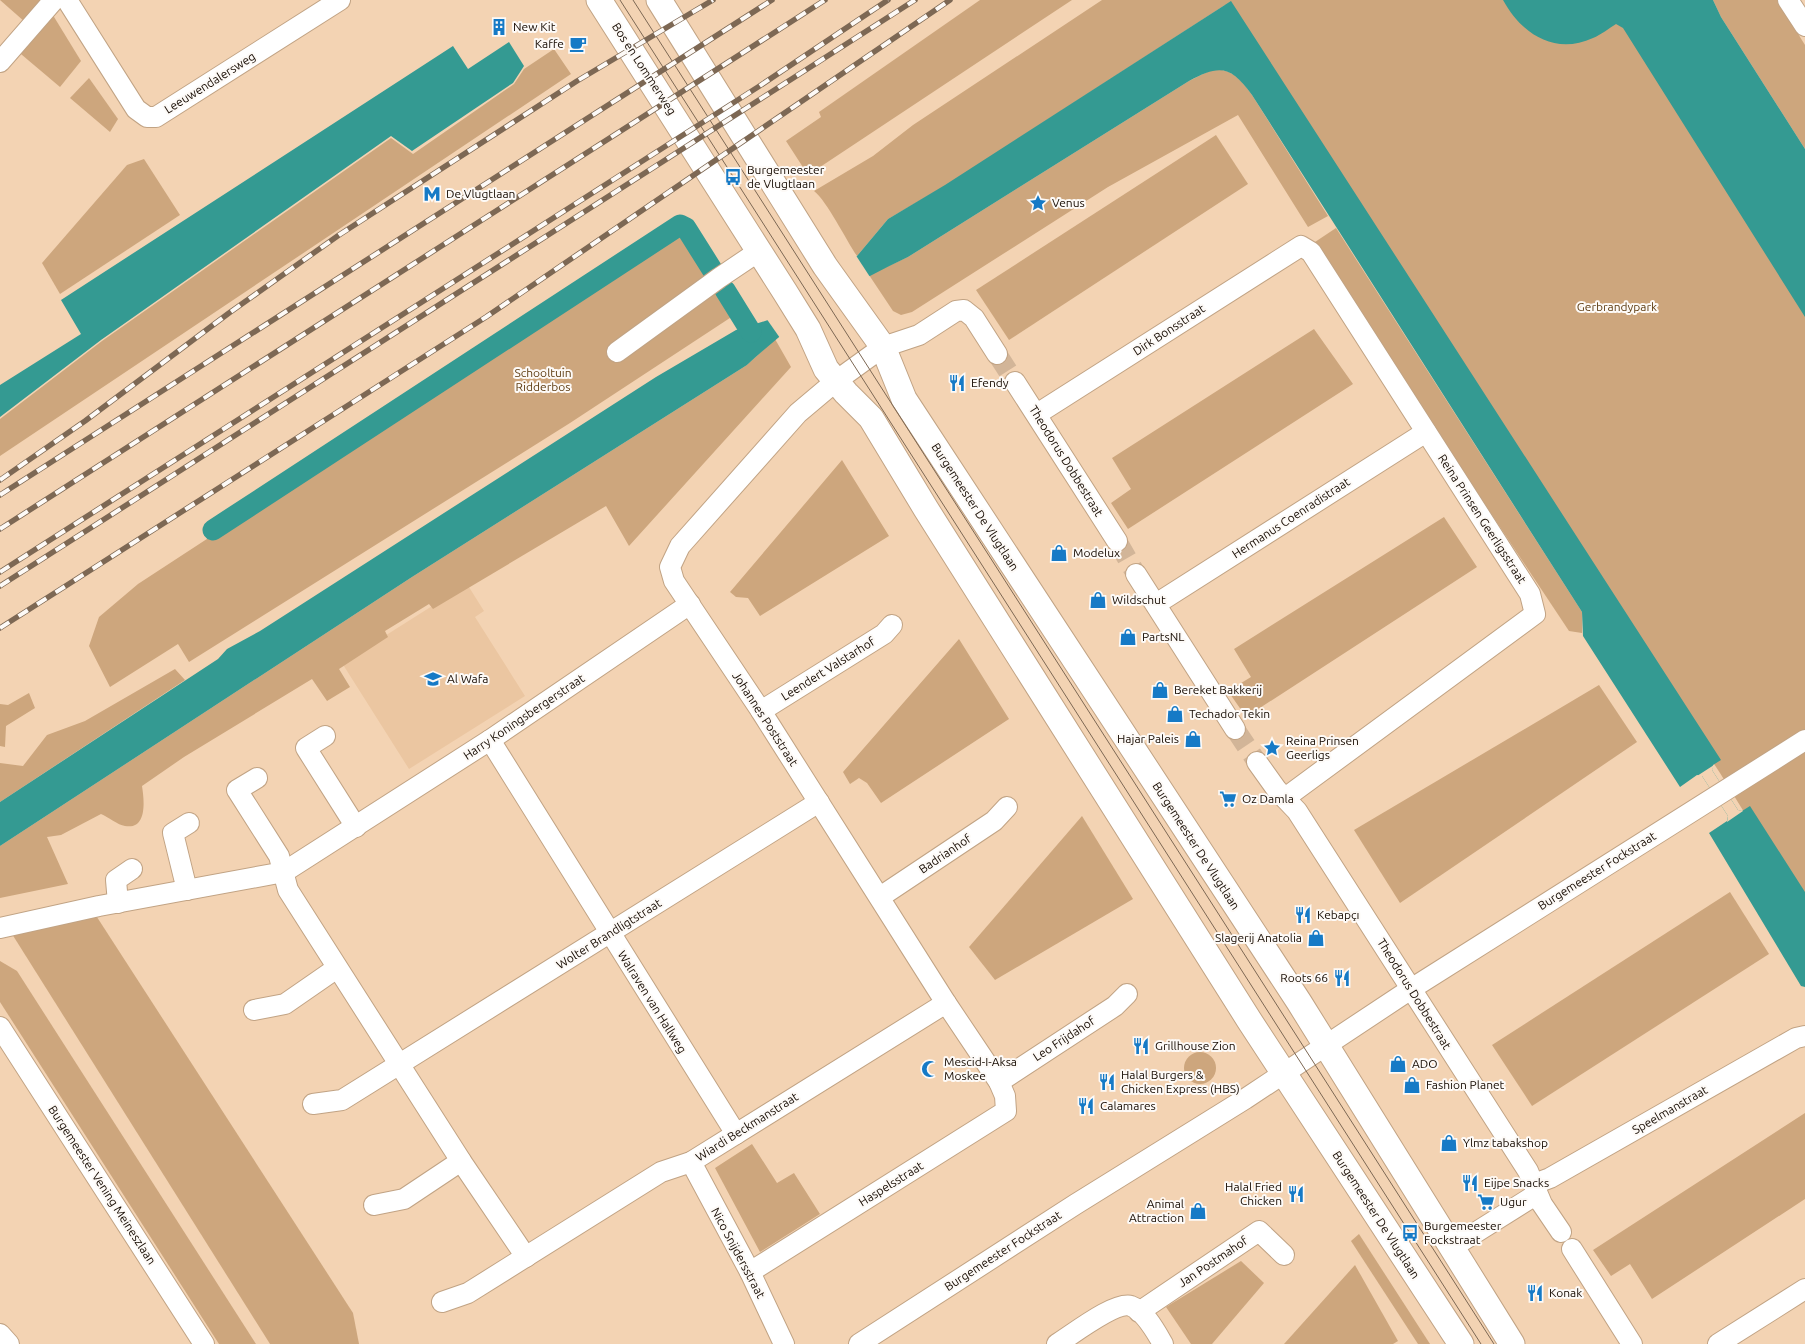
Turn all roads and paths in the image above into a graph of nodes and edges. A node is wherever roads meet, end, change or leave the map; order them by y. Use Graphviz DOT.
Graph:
graph roads {
  1 [pos="54,0"];
  2 [pos="67,0"];
  3 [pos="340,0"];
  4 [pos="599,0"];
  5 [pos="659,0"];
  6 [pos="1788,0"];
  7 [pos="1805,26"];
  8 [pos="0,62"];
  9 [pos="689,139"];
  10 [pos="1301,246"];
  11 [pos="760,252"];
  12 [pos="883,347"];
  13 [pos="617,352"];
  14 [pos="997,354"];
  15 [pos="836,381"];
  16 [pos="1015,382"];
  17 [pos="1037,414"];
  18 [pos="1426,432"];
  19 [pos="1117,541"];
  20 [pos="1136,574"];
  21 [pos="690,604"];
  22 [pos="1156,604"];
  23 [pos="892,625"];
  24 [pos="761,711"];
  25 [pos="1235,729"];
  26 [pos="325,736"];
  27 [pos="490,740"];
  28 [pos="1805,740"];
  29 [pos="1257,762"];
  30 [pos="257,778"];
  31 [pos="1285,798"];
  32 [pos="819,802"];
  33 [pos="1007,807"];
  34 [pos="189,823"];
  35 [pos="356,827"];
  36 [pos="132,869"];
  37 [pos="284,872"];
  38 [pos="187,890"];
  39 [pos="880,897"];
  40 [pos="118,903"];
  41 [pos="0,928"];
  42 [pos="610,934"];
  43 [pos="337,968"];
  44 [pos="1411,989"];
  45 [pos="1127,994"];
  46 [pos="946,1004"];
  47 [pos="254,1010"];
  48 [pos="0,1027"];
  49 [pos="1800,1037"];
  50 [pos="1326,1046"];
  51 [pos="400,1064"];
  52 [pos="1284,1074"];
  53 [pos="999,1082"];
  54 [pos="313,1104"];
  55 [pos="736,1134"];
  56 [pos="461,1161"];
  57 [pos="691,1162"];
  58 [pos="1536,1189"];
  59 [pos="374,1205"];
  60 [pos="1561,1232"];
  61 [pos="1451,1248"];
  62 [pos="1572,1249"];
  63 [pos="1284,1255"];
  64 [pos="526,1257"];
  65 [pos="750,1272"];
  66 [pos="1805,1289"];
  67 [pos="442,1302"];
  68 [pos="1140,1312"];
  69 [pos="0,1334"];
  70 [pos="9,1344"];
  71 [pos="204,1344"];
  72 [pos="784,1344"];
  73 [pos="859,1344"];
  74 [pos="1057,1344"];
  75 [pos="1163,1344"];
  76 [pos="1461,1344"];
  77 [pos="1512,1344"];
  78 [pos="1632,1344"];
  79 [pos="1718,1344"];
  1 -- 8 [label="street"];
  2 -- 3 [label="street, Leeuwendalersweg"];
  4 -- 9 [label="main road, Bos en Lommerweg"];
  5 -- 12 [label="main road, Burgemeester De Vlugtlaan"];
  6 -- 7 [label="street"];
  9 -- 11 [label="main road, Burgemeester De Vlugtlaan"];
  10 -- 17 [label="street, Dirk Bonsstraat"];
  10 -- 18 [label="street, Reina Prinsen Geerligsstraat"];
  11 -- 13 [label="street"];
  11 -- 15 [label="main road, Burgemeester De Vlugtlaan"];
  12 -- 14 [label="street"];
  12 -- 15 [label="street"];
  12 -- 50 [label="main road, Burgemeester De Vlugtlaan"];
  15 -- 21 [label="street, Johannes Poststraat"];
  15 -- 52 [label="main road, Burgemeester De Vlugtlaan"];
  16 -- 17 [label="street, Theodorus Dobbestraat"];
  17 -- 19 [label="street, Theodorus Dobbestraat"];
  18 -- 22 [label="street, Hermanus Coenradistraat"];
  18 -- 31 [label="street, Reina Prinsen Geerligsstraat"];
  20 -- 22 [label="street"];
  21 -- 24 [label="street, Johannes Poststraat"];
  21 -- 27 [label="street, Harry Koningsbergerstraat"];
  22 -- 25 [label="street"];
  23 -- 24 [label="street, Leendert Valstarhof"];
  24 -- 32 [label="street, Johannes Poststraat"];
  26 -- 35 [label="street"];
  27 -- 35 [label="street, Harry Koningsbergerstraat"];
  27 -- 42 [label="street, Walraven van Hallweg"];
  28 -- 44 [label="street, Burgemeester Fockstraat"];
  29 -- 31 [label="street, Theodorus Dobbestraat"];
  30 -- 37 [label="street"];
  31 -- 44 [label="street, Theodorus Dobbestraat"];
  32 -- 39 [label="street, Johannes Poststraat"];
  32 -- 42 [label="street, Wolter Brandligtstraat"];
  33 -- 39 [label="street, Badrianhof"];
  34 -- 38 [label="street"];
  35 -- 37 [label="street, Harry Koningsbergerstraat"];
  36 -- 40 [label="street"];
  37 -- 38 [label="street, Harry Koningsbergerstraat"];
  37 -- 43 [label="street"];
  38 -- 40 [label="street, Harry Koningsbergerstraat"];
  39 -- 46 [label="street, Johannes Poststraat"];
  40 -- 41 [label="street, Harry Koningsbergerstraat"];
  42 -- 51 [label="street, Wolter Brandligtstraat"];
  42 -- 55 [label="street, Walraven van Hallweg"];
  43 -- 47 [label="street"];
  43 -- 51 [label="street"];
  44 -- 50 [label="street, Burgemeester Fockstraat"];
  44 -- 58 [label="street, Theodorus Dobbestraat"];
  45 -- 53 [label="street, Leo Frijdahof"];
  46 -- 53 [label="street, Johannes Poststraat"];
  46 -- 55 [label="street, Wiardi Beckmanstraat"];
  48 -- 71 [label="street, Burgemeester Vening Meineszlaan"];
  49 -- 58 [label="street, Speelmanstraat"];
  50 -- 52 [label="street, Burgemeester Fockstraat"];
  50 -- 61 [label="main road, Burgemeester De Vlugtlaan"];
  51 -- 54 [label="street, Wolter Brandligtstraat"];
  51 -- 56 [label="street"];
  52 -- 73 [label="street, Burgemeester Fockstraat"];
  52 -- 76 [label="main road, Burgemeester De Vlugtlaan"];
  53 -- 65 [label="street, Haspelsstraat"];
  55 -- 57 [label="street, Wiardi Beckmanstraat"];
  56 -- 59 [label="street"];
  56 -- 64 [label="street"];
  57 -- 64 [label="street, Wiardi Beckmanstraat"];
  57 -- 65 [label="street, Nico Snijdersstraat"];
  58 -- 60 [label="street, Theodorus Dobbestraat"];
  58 -- 61 [label="street, Speelmanstraat"];
  61 -- 77 [label="main road, Burgemeester De Vlugtlaan"];
  62 -- 78 [label="street"];
  63 -- 68 [label="street, Jan Postmahof"];
  64 -- 67 [label="street, Wiardi Beckmanstraat"];
  65 -- 72 [label="street, Nico Snijdersstraat"];
  66 -- 79 [label="street"];
  68 -- 74 [label="street"];
  68 -- 75 [label="street"];
  69 -- 70 [label="street"];
}
